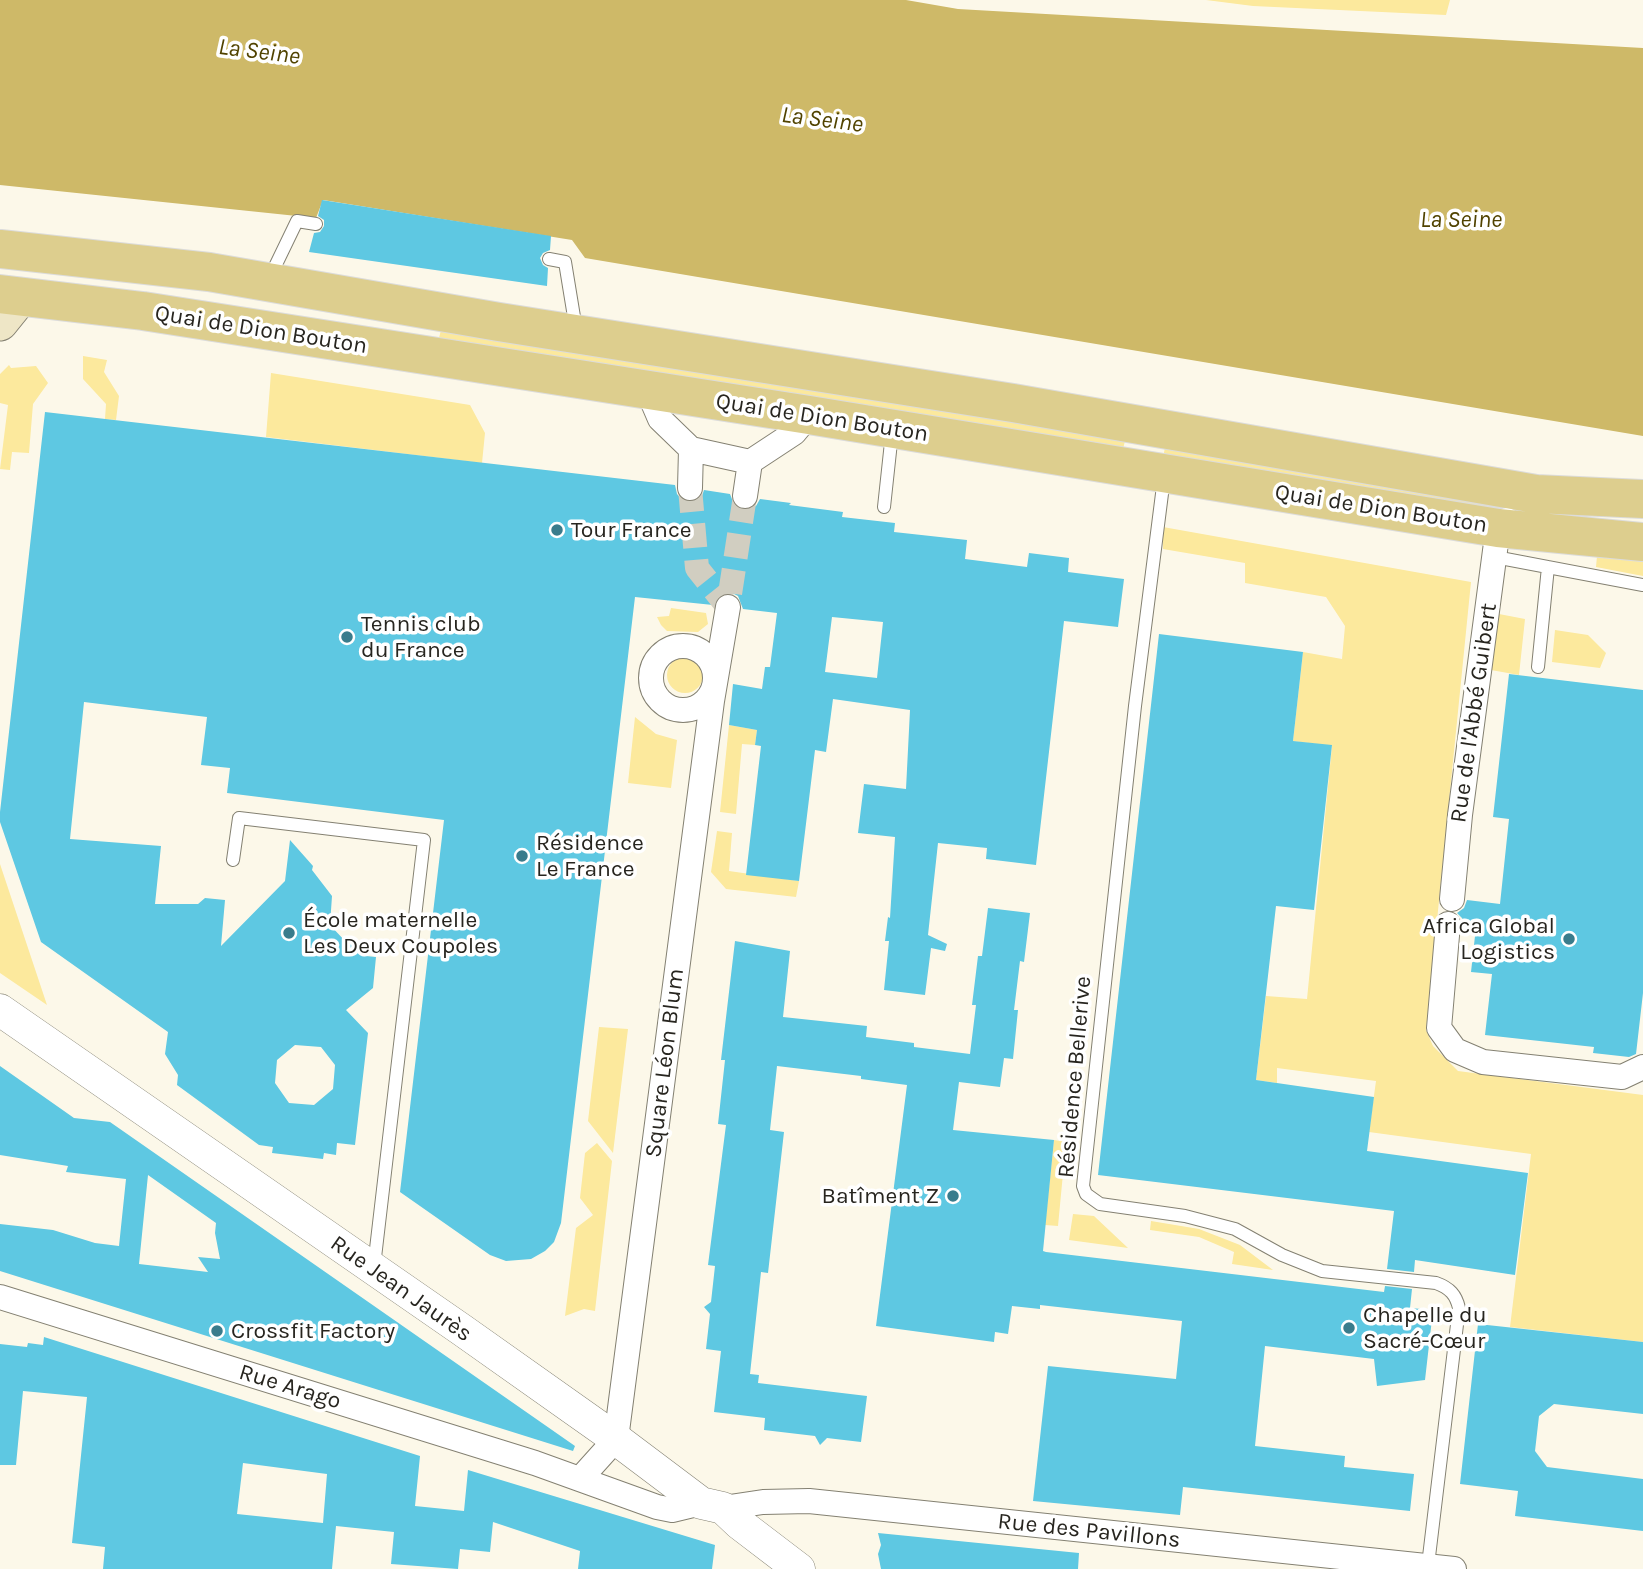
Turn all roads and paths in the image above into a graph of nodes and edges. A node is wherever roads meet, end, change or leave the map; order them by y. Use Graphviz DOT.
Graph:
graph roads {
  1 [pos="316,225"];
  2 [pos="0,249"];
  3 [pos="549,259"];
  4 [pos="268,281"];
  5 [pos="5,296"];
  6 [pos="499,322"];
  7 [pos="577,333"];
  8 [pos="648,391"];
  9 [pos="809,415"];
  10 [pos="892,429"];
  11 [pos="691,449"];
  12 [pos="750,462"];
  13 [pos="1165,475"];
  14 [pos="690,488"];
  15 [pos="1536,494"];
  16 [pos="745,496"];
  17 [pos="1643,499"];
  18 [pos="884,507"];
  19 [pos="1643,542"];
  20 [pos="1496,543"];
  21 [pos="1548,568"];
  22 [pos="1643,585"];
  23 [pos="728,607"];
  24 [pos="1538,667"];
  25 [pos="233,860"];
  26 [pos="1452,899"];
  27 [pos="1448,924"];
  28 [pos="0,1010"];
  29 [pos="1643,1067"];
  30 [pos="373,1269"];
  31 [pos="0,1297"];
  32 [pos="616,1439"];
  33 [pos="580,1479"];
  34 [pos="712,1505"];
  35 [pos="1427,1565"];
  36 [pos="799,1569"];
  37 [pos="1454,1569"];
  1 -- 4 [label="lane"];
  2 -- 4 [label="main road, Quai de Dion Bouton"];
  3 -- 7 [label="lane"];
  4 -- 6 [label="main road, Quai de Dion Bouton"];
  5 -- 6 [label="main road, Quai de Dion Bouton"];
  5 -- 8 [label="main road, Quai de Dion Bouton"];
  6 -- 7 [label="main road, Quai de Dion Bouton"];
  7 -- 15 [label="main road, Quai de Dion Bouton"];
  8 -- 9 [label="main road, Quai de Dion Bouton"];
  8 -- 11 [label="street"];
  9 -- 10 [label="main road, Quai de Dion Bouton"];
  9 -- 12 [label="street"];
  10 -- 13 [label="main road, Quai de Dion Bouton"];
  10 -- 18 [label="lane"];
  11 -- 12 [label="street"];
  11 -- 14 [label="street"];
  12 -- 16 [label="street"];
  13 -- 20 [label="main road, Quai de Dion Bouton"];
  13 -- 35 [label="lane, Résidence Bellerive"];
  15 -- 17 [label="main road, Quai de Dion Bouton"];
  15 -- 20 [label="street"];
  19 -- 20 [label="main road, Quai de Dion Bouton"];
  20 -- 21 [label="lane"];
  20 -- 26 [label="street, Rue de l'Abbé Guibert"];
  21 -- 22 [label="lane"];
  21 -- 24 [label="lane"];
  23 -- 32 [label="street, Square Léon Blum"];
  25 -- 30 [label="lane"];
  27 -- 29 [label="street"];
  28 -- 30 [label="street, Rue Jean Jaurès"];
  30 -- 32 [label="street, Rue Jean Jaurès"];
  31 -- 33 [label="street, Rue Arago"];
  32 -- 33 [label="street"];
  32 -- 34 [label="street, Rue Jean Jaurès"];
  33 -- 34 [label="street, Rue Arago"];
  34 -- 35 [label="street, Rue des Pavillons"];
  34 -- 36 [label="street, Rue Jean Jaurès"];
  35 -- 37 [label="street, Rue des Pavillons"];
}
